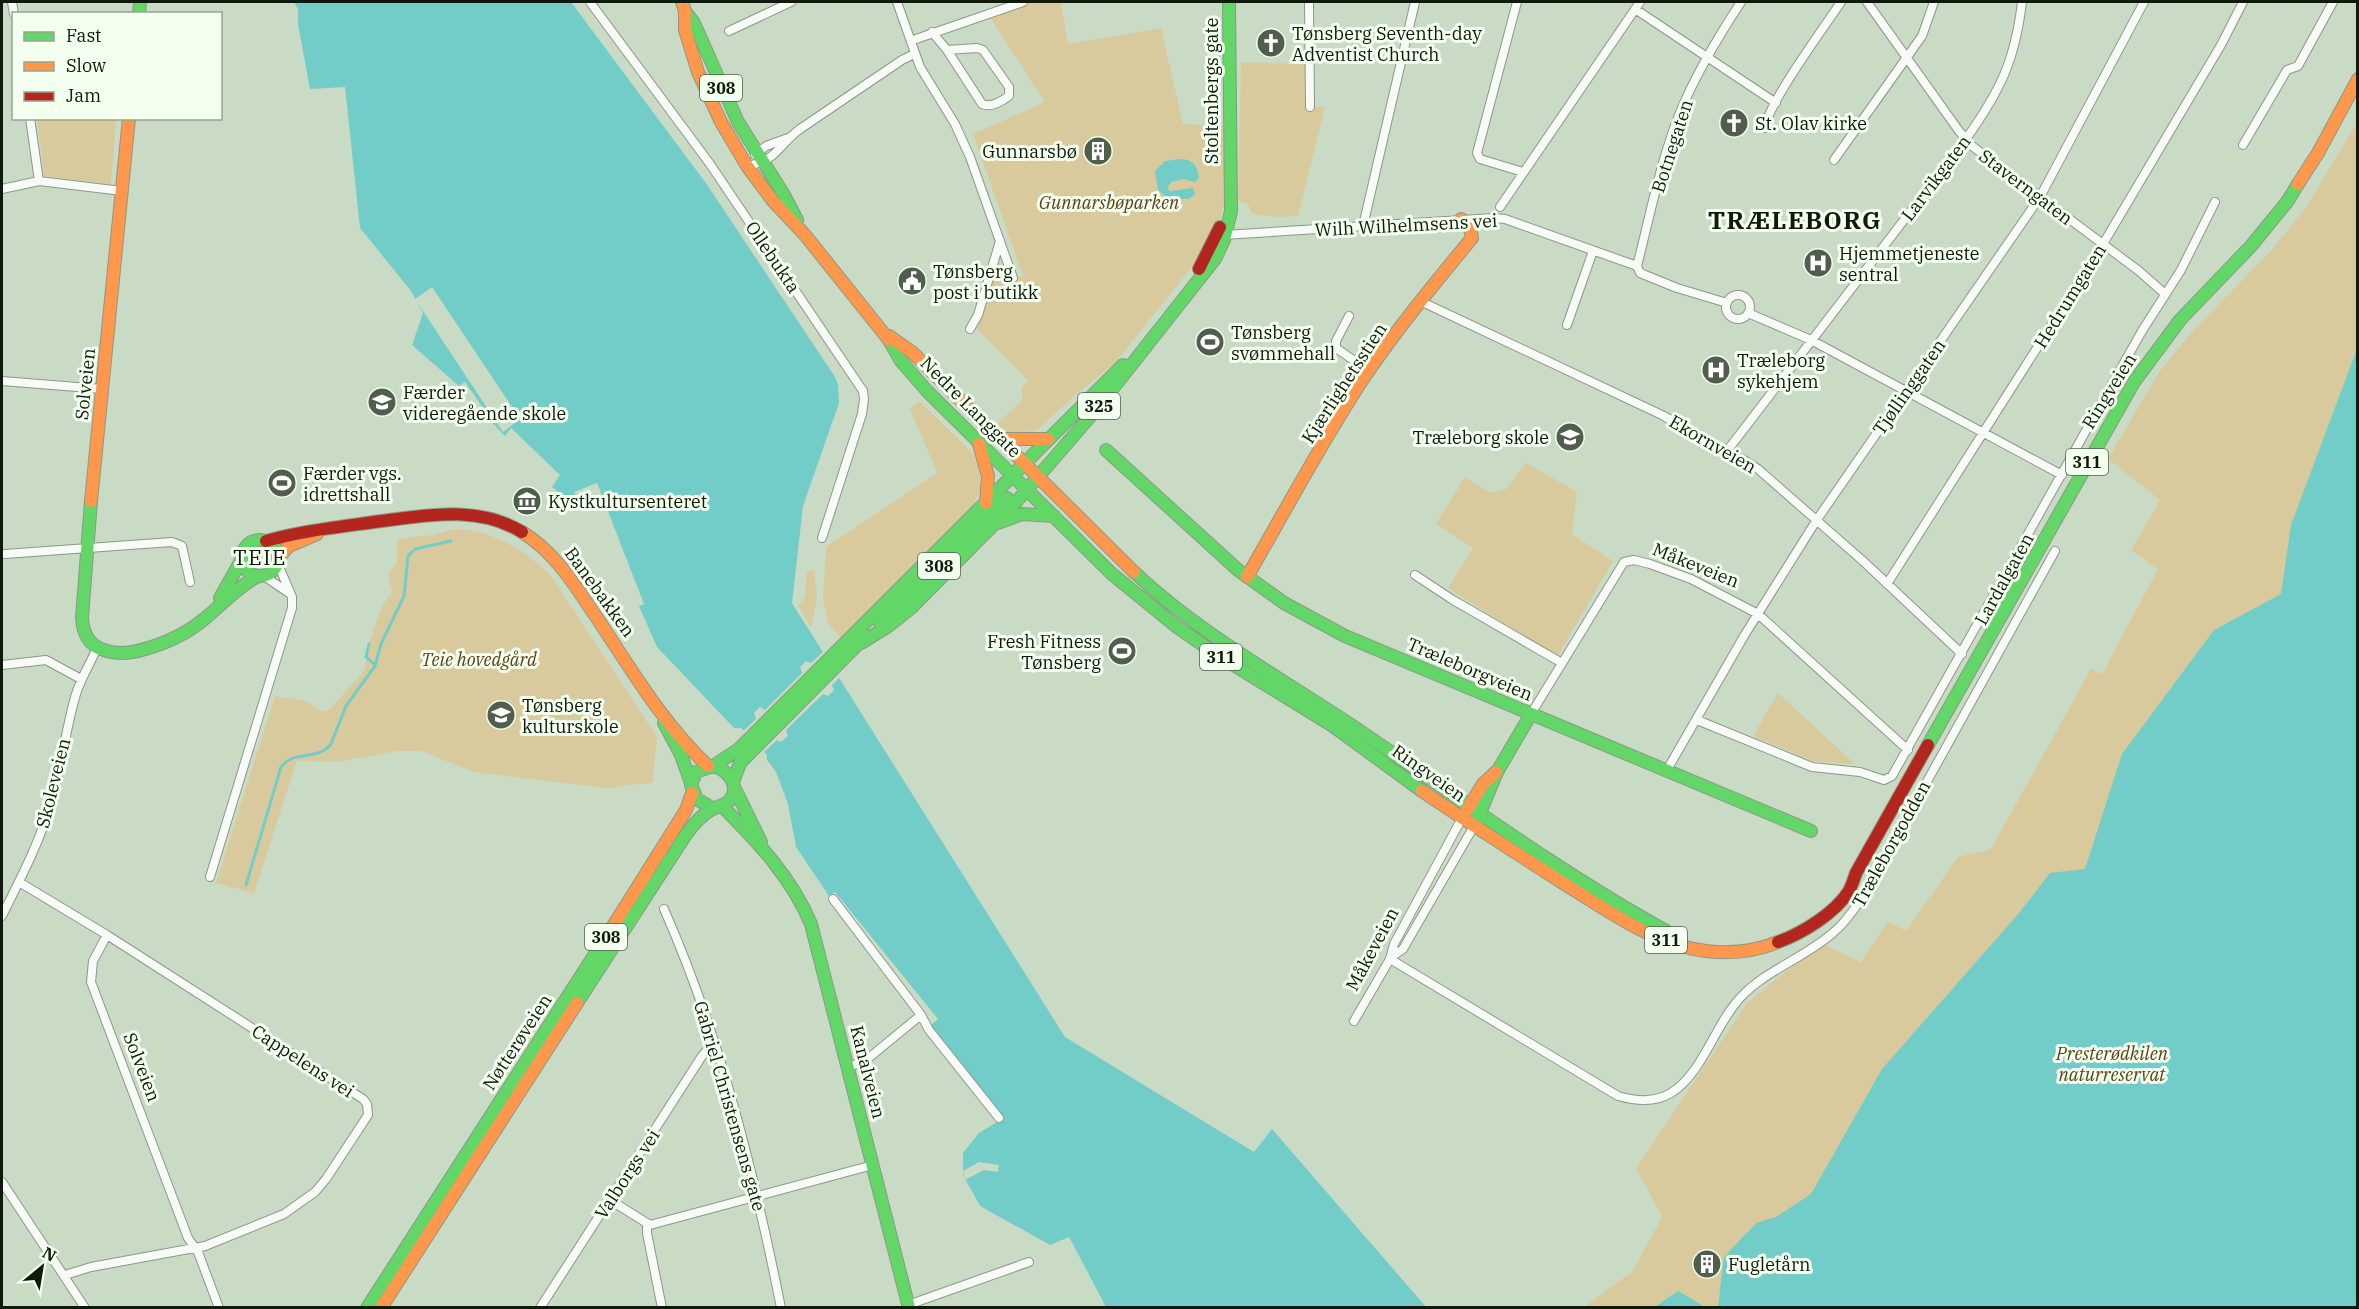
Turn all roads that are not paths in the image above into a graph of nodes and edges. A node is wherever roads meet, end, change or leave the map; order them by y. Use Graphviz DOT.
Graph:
graph roads {
  1 [pos="590,2"];
  2 [pos="791,2"];
  3 [pos="897,2"];
  4 [pos="1023,2"];
  5 [pos="1229,2"];
  6 [pos="1310,2"];
  7 [pos="1415,2"];
  8 [pos="1517,2"];
  9 [pos="1741,2"];
  10 [pos="1841,2"];
  11 [pos="1867,2"];
  12 [pos="1934,2"];
  13 [pos="2022,2"];
  14 [pos="2144,2"];
  15 [pos="2243,2"];
  16 [pos="2333,2"];
  17 [pos="1637,5"];
  18 [pos="683,6"];
  19 [pos="729,31"];
  20 [pos="933,32"];
  21 [pos="916,39"];
  22 [pos="947,50"];
  23 [pos="914,54"];
  24 [pos="1707,57"];
  25 [pos="1906,58"];
  26 [pos="2358,79"];
  27 [pos="1776,103"];
  28 [pos="1310,107"];
  29 [pos="30,120"];
  30 [pos="129,120"];
  31 [pos="1765,129"];
  32 [pos="1966,139"];
  33 [pos="2242,145"];
  34 [pos="761,157"];
  35 [pos="1834,160"];
  36 [pos="747,166"];
  37 [pos="1523,172"];
  38 [pos="39,181"];
  39 [pos="1229,181"];
  40 [pos="2,189"];
  41 [pos="122,191"];
  42 [pos="2040,197"];
  43 [pos="2215,202"];
  44 [pos="1500,207"];
  45 [pos="1461,219"];
  46 [pos="1363,225"];
  47 [pos="805,235"];
  48 [pos="1227,235"];
  49 [pos="1000,241"];
  50 [pos="1215,241"];
  51 [pos="2103,244"];
  52 [pos="1593,251"];
  53 [pos="1637,266"];
  54 [pos="1013,278"];
  55 [pos="1190,288"];
  56 [pos="2164,293"];
  57 [pos="1420,300"];
  58 [pos="1727,303"];
  59 [pos="1748,313"];
  60 [pos="1349,316"];
  61 [pos="1567,325"];
  62 [pos="970,329"];
  63 [pos="1155,331"];
  64 [pos="884,332"];
  65 [pos="1811,340"];
  66 [pos="1369,371"];
  67 [pos="2,381"];
  68 [pos="102,389"];
  69 [pos="1906,391"];
  70 [pos="1064,425"];
  71 [pos="1983,433"];
  72 [pos="999,439"];
  73 [pos="1048,439"];
  74 [pos="980,444"];
  75 [pos="1106,450"];
  76 [pos="1727,451"];
  77 [pos="1032,472"];
  78 [pos="2062,475"];
  79 [pos="1021,482"];
  80 [pos="986,503"];
  81 [pos="1054,516"];
  82 [pos="1816,521"];
  83 [pos="997,523"];
  84 [pos="329,528"];
  85 [pos="822,538"];
  86 [pos="266,541"];
  87 [pos="87,548"];
  88 [pos="2055,551"];
  89 [pos="5,554"];
  90 [pos="242,559"];
  91 [pos="278,561"];
  92 [pos="1415,575"];
  93 [pos="261,576"];
  94 [pos="1247,577"];
  95 [pos="190,582"];
  96 [pos="1887,584"];
  97 [pos="289,593"];
  98 [pos="215,607"];
  99 [pos="1758,614"];
  100 [pos="861,644"];
  101 [pos="97,648"];
  102 [pos="844,652"];
  103 [pos="1962,654"];
  104 [pos="1562,663"];
  105 [pos="2,665"];
  106 [pos="81,679"];
  107 [pos="650,695"];
  108 [pos="1531,714"];
  109 [pos="1697,720"];
  110 [pos="1908,750"];
  111 [pos="742,753"];
  112 [pos="711,766"];
  113 [pos="1667,770"];
  114 [pos="734,784"];
  115 [pos="692,788"];
  116 [pos="717,807"];
  117 [pos="1475,809"];
  118 [pos="1462,818"];
  119 [pos="1474,826"];
  120 [pos="1811,831"];
  121 [pos="769,856"];
  122 [pos="1856,873"];
  123 [pos="210,877"];
  124 [pos="19,882"];
  125 [pos="833,899"];
  126 [pos="664,909"];
  127 [pos="2,916"];
  128 [pos="107,935"];
  129 [pos="1390,958"];
  130 [pos="921,1015"];
  131 [pos="1354,1021"];
  132 [pos="714,1042"];
  133 [pos="848,1067"];
  134 [pos="999,1118"];
  135 [pos="873,1165"];
  136 [pos="2,1182"];
  137 [pos="757,1197"];
  138 [pos="610,1200"];
  139 [pos="647,1224"];
  140 [pos="194,1247"];
  141 [pos="1029,1262"];
  142 [pos="65,1275"];
  143 [pos="909,1306"];
  144 [pos="86,1308"];
  145 [pos="219,1308"];
  146 [pos="367,1308"];
  147 [pos="381,1308"];
  148 [pos="540,1308"];
  149 [pos="662,1308"];
  150 [pos="781,1308"];
  1 -- 85 [label="street, Ollebukta"];
  2 -- 19 [label="street"];
  3 -- 23 [label="street"];
  4 -- 20 [label="street"];
  5 -- 39 [label="main road, Stoltenbergs gate / 325"];
  6 -- 28 [label="street"];
  7 -- 46 [label="street"];
  8 -- 37 [label="street"];
  9 -- 24 [label="street, Botnegaten"];
  10 -- 27 [label="street"];
  11 -- 25 [label="street, Staverngaten"];
  12 -- 25 [label="street"];
  13 -- 32 [label="street, Larvikgaten"];
  14 -- 42 [label="street, Tjøllinggaten"];
  15 -- 51 [label="street, Hedrumgaten"];
  16 -- 33 [label="street"];
  17 -- 24 [label="street"];
  17 -- 37 [label="street"];
  18 -- 34 [label="main road, Nedre Langgate / 308"];
  18 -- 36 [label="main road, Nedre Langgate / 308"];
  20 -- 21 [label="street"];
  20 -- 22 [label="street"];
  22 -- 22 [label="street"];
  23 -- 34 [label="street"];
  23 -- 49 [label="street"];
  24 -- 27 [label="street"];
  24 -- 53 [label="street, Botnegaten"];
  25 -- 32 [label="street, Staverngaten"];
  25 -- 35 [label="street"];
  26 -- 122 [label="main road, Ringveien / 311"];
  27 -- 31 [label="street"];
  29 -- 38 [label="street"];
  30 -- 41 [label="main road, Solveien"];
  32 -- 42 [label="street, Staverngaten"];
  32 -- 65 [label="street, Larvikgaten"];
  34 -- 36 [label="street"];
  34 -- 47 [label="main road, Nedre Langgate / 308"];
  36 -- 47 [label="main road, Nedre Langgate / 308"];
  37 -- 44 [label="street"];
  38 -- 40 [label="street"];
  38 -- 41 [label="street"];
  39 -- 48 [label="main road, Stoltenbergs gate / 325"];
  39 -- 50 [label="main road, Stoltenbergs gate / 325"];
  41 -- 68 [label="main road, Solveien"];
  42 -- 51 [label="street, Staverngaten"];
  42 -- 69 [label="street, Tjøllinggaten"];
  43 -- 56 [label="street, Lardalgaten"];
  45 -- 46 [label="street, Wilh Wilhelmsens vei"];
  45 -- 52 [label="street, Wilh Wilhelmsens vei"];
  45 -- 57 [label="main road, Kjærlighetsstien"];
  46 -- 48 [label="street, Wilh Wilhelmsens vei"];
  47 -- 64 [label="main road, Nedre Langgate / 308"];
  48 -- 50 [label="street, Wilh Wilhelmsens vei"];
  48 -- 55 [label="main road, Stoltenbergs gate / 325"];
  49 -- 54 [label="street"];
  49 -- 62 [label="street"];
  50 -- 55 [label="main road, Stoltenbergs gate / 325"];
  51 -- 56 [label="street, Staverngaten"];
  51 -- 71 [label="street, Hedrumgaten"];
  52 -- 53 [label="street, Wilh Wilhelmsens vei"];
  52 -- 61 [label="street"];
  53 -- 58 [label="street, Wilh Wilhelmsens vei"];
  55 -- 63 [label="main road, Stoltenbergs gate / 325"];
  56 -- 78 [label="street, Lardalgaten"];
  57 -- 66 [label="main road, Kjærlighetsstien"];
  57 -- 76 [label="street, Ekornveien"];
  58 -- 59 [label="street"];
  58 -- 59 [label="street"];
  59 -- 65 [label="street"];
  60 -- 66 [label="street"];
  63 -- 70 [label="main road, Stoltenbergs gate / 325"];
  63 -- 77 [label="main road, Stoltenbergs gate / 325"];
  64 -- 72 [label="main road, Nedre Langgate / 308"];
  64 -- 74 [label="main road, Nedre Langgate / 308"];
  65 -- 69 [label="street"];
  65 -- 76 [label="street, Larvikgaten"];
  66 -- 94 [label="main road, Kjærlighetsstien"];
  67 -- 68 [label="street"];
  68 -- 87 [label="main road, Solveien"];
  69 -- 71 [label="street"];
  69 -- 82 [label="street, Tjøllinggaten"];
  70 -- 73 [label="main road, Stoltenbergs gate / 325"];
  70 -- 77 [label="main road, Stoltenbergs gate / 325"];
  71 -- 78 [label="street"];
  71 -- 96 [label="street, Hedrumgaten"];
  72 -- 73 [label="main road"];
  72 -- 77 [label="main road, Nedre Langgate / 308"];
  73 -- 77 [label="main road, Stoltenbergs gate / 325"];
  74 -- 79 [label="main road, Nedre Langgate / 308"];
  74 -- 80 [label="main road, 308"];
  75 -- 94 [label="main road, Træleborgveien"];
  76 -- 82 [label="street, Ekornveien"];
  77 -- 79 [label="main road, 325"];
  77 -- 79 [label="main road, Stoltenbergs gate / 325"];
  77 -- 117 [label="main road, Ringveien / 311"];
  78 -- 103 [label="street, Lardalgaten"];
  79 -- 80 [label="main road, 308"];
  79 -- 81 [label="main road, Ringveien / 311"];
  79 -- 83 [label="main road, 308"];
  79 -- 100 [label="main road, 308"];
  80 -- 102 [label="main road, 308"];
  81 -- 83 [label="main road, 308"];
  81 -- 118 [label="main road, Ringveien / 311"];
  82 -- 96 [label="street, Ekornveien"];
  82 -- 99 [label="street, Tjøllinggaten"];
  83 -- 100 [label="main road, 308"];
  84 -- 86 [label="main road, Banebakken"];
  84 -- 91 [label="main road, Banebakken"];
  84 -- 107 [label="main road, Banebakken"];
  86 -- 90 [label="main road, Banebakken"];
  86 -- 91 [label="main road"];
  87 -- 89 [label="street"];
  87 -- 95 [label="street"];
  87 -- 101 [label="main road, Solveien"];
  88 -- 129 [label="street, Træleborgodden"];
  90 -- 93 [label="main road"];
  90 -- 98 [label="main road, Banebakken"];
  91 -- 93 [label="main road, Banebakken"];
  91 -- 97 [label="street"];
  92 -- 104 [label="street"];
  93 -- 97 [label="street"];
  93 -- 98 [label="main road, Banebakken"];
  94 -- 108 [label="main road, Træleborgveien"];
  96 -- 103 [label="street, Ekornveien"];
  97 -- 123 [label="street"];
  98 -- 101 [label="main road, Banebakken"];
  99 -- 104 [label="street, Måkeveien"];
  99 -- 109 [label="street, Tjøllinggaten"];
  99 -- 110 [label="street, Måkeveien"];
  100 -- 102 [label="main road, 308"];
  101 -- 106 [label="street, Skoleveien"];
  102 -- 111 [label="main road, 308"];
  103 -- 110 [label="street, Lardalgaten"];
  104 -- 108 [label="street, Måkeveien"];
  105 -- 106 [label="street"];
  106 -- 124 [label="street, Skoleveien"];
  107 -- 112 [label="main road, Banebakken"];
  107 -- 115 [label="main road, Banebakken"];
  108 -- 113 [label="main road, Træleborgveien"];
  108 -- 117 [label="main road, Måkeveien"];
  109 -- 110 [label="street, Lardalgaten"];
  109 -- 113 [label="street, Tjøllinggaten"];
  111 -- 112 [label="main road, 308"];
  111 -- 114 [label="main road, 308"];
  112 -- 114 [label="main road"];
  112 -- 115 [label="main road, 308"];
  113 -- 120 [label="main road, Træleborgveien"];
  114 -- 116 [label="main road, 308"];
  114 -- 121 [label="main road, Kanalveien"];
  115 -- 116 [label="main road"];
  115 -- 146 [label="main road, Nøtterøveien / 308"];
  116 -- 121 [label="main road, Kanalveien"];
  116 -- 147 [label="main road, Nøtterøveien / 308"];
  117 -- 118 [label="main road, Måkeveien"];
  117 -- 119 [label="main road, Måkeveien"];
  117 -- 122 [label="main road, Ringveien / 311"];
  118 -- 119 [label="main road, Ringveien / 311"];
  118 -- 129 [label="street, Måkeveien"];
  119 -- 122 [label="main road, Ringveien / 311"];
  119 -- 129 [label="street"];
  121 -- 133 [label="main road, Kanalveien"];
  124 -- 127 [label="street, Skoleveien"];
  124 -- 128 [label="street"];
  125 -- 130 [label="street"];
  126 -- 132 [label="street, Gabriel Christensens gate"];
  128 -- 140 [label="street, Solveien"];
  128 -- 140 [label="street, Cappelens vei"];
  129 -- 131 [label="street, Måkeveien"];
  130 -- 133 [label="street"];
  130 -- 134 [label="street"];
  132 -- 137 [label="street, Gabriel Christensens gate"];
  132 -- 138 [label="street, Valborgs vei"];
  133 -- 135 [label="main road, Kanalveien"];
  135 -- 137 [label="street"];
  135 -- 143 [label="main road, Kanalveien"];
  136 -- 142 [label="street"];
  137 -- 139 [label="street"];
  137 -- 150 [label="street, Gabriel Christensens gate"];
  138 -- 139 [label="street"];
  138 -- 148 [label="street, Valborgs vei"];
  139 -- 149 [label="street"];
  140 -- 142 [label="street, Cappelens vei"];
  140 -- 145 [label="street, Solveien"];
  141 -- 143 [label="street"];
  142 -- 144 [label="street"];
}
